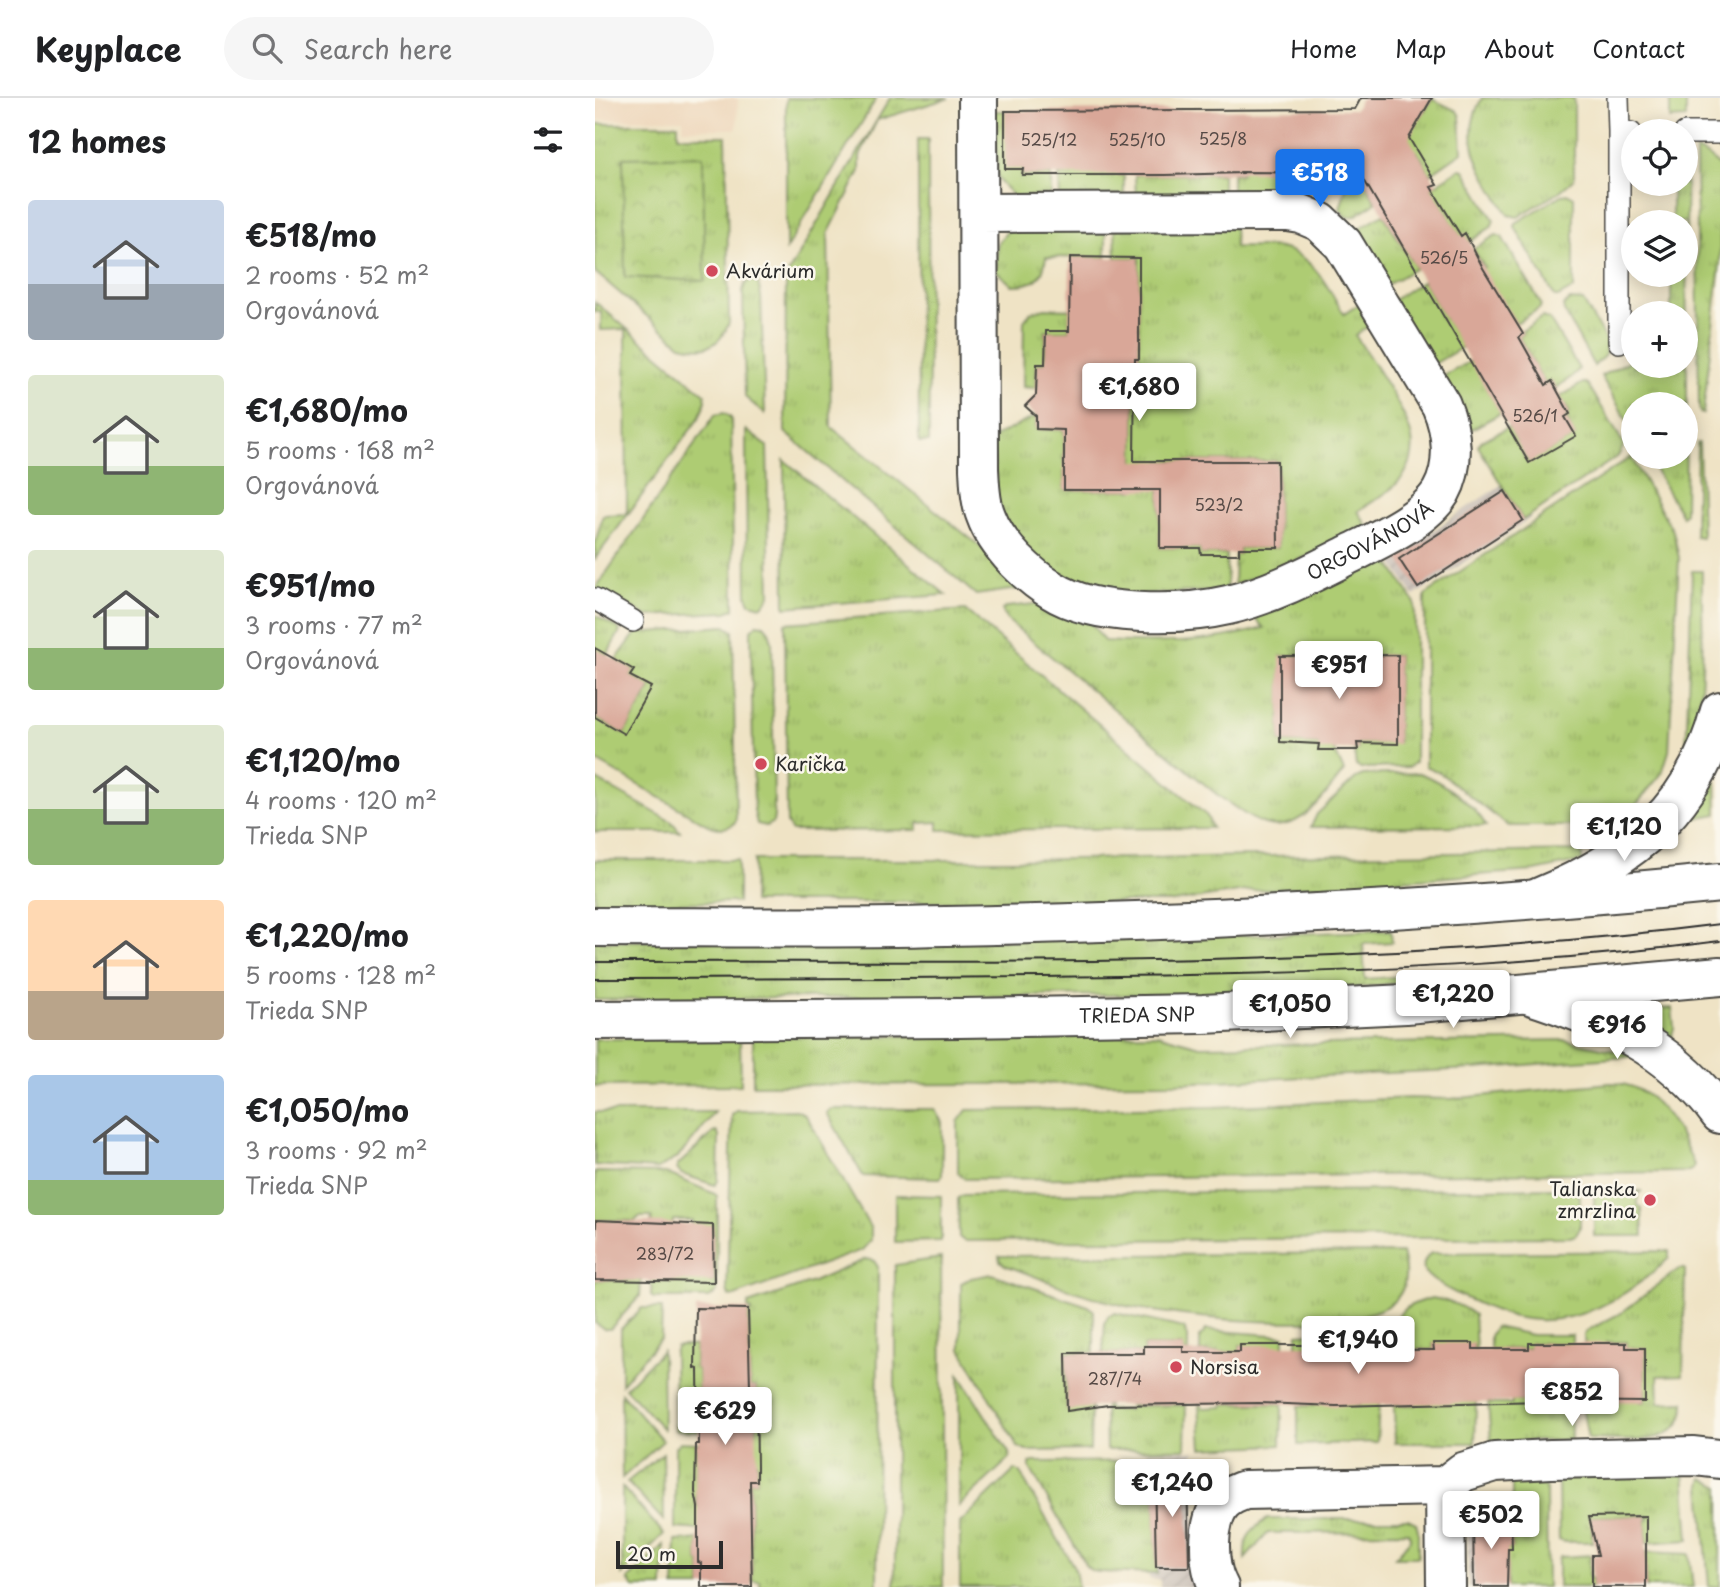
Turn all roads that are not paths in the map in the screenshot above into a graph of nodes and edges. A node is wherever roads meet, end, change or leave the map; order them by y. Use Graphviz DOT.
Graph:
graph roads {
  1 [pos="978,98"];
  2 [pos="1618,98"];
  3 [pos="1623,119"];
  4 [pos="1698,133"];
  5 [pos="1720,133"];
  6 [pos="1624,196"];
  7 [pos="979,213"];
  8 [pos="1619,342"];
  9 [pos="595,599"];
  10 [pos="633,621"];
  11 [pos="1720,710"];
  12 [pos="1720,883"];
  13 [pos="1533,901"];
  14 [pos="595,927"];
  15 [pos="1720,976"];
  16 [pos="1527,995"];
  17 [pos="595,1020"];
  18 [pos="1720,1114"];
  19 [pos="1720,1460"];
  20 [pos="1445,1486"];
  21 [pos="1219,1587"];
  22 [pos="1446,1587"];
  1 -- 7 [label="street, ORGOVÁNOVÁ"];
  2 -- 3 [label="lane"];
  4 -- 5 [label="lane"];
  6 -- 8 [label="lane"];
  7 -- 7 [label="street, ORGOVÁNOVÁ"];
  9 -- 10 [label="lane"];
  11 -- 13 [label="street"];
  12 -- 13 [label="street"];
  13 -- 14 [label="street"];
  15 -- 16 [label="street, TRIEDA SNP"];
  16 -- 17 [label="street, TRIEDA SNP"];
  16 -- 18 [label="street"];
  19 -- 20 [label="street"];
  20 -- 21 [label="street"];
  20 -- 22 [label="street"];
}
